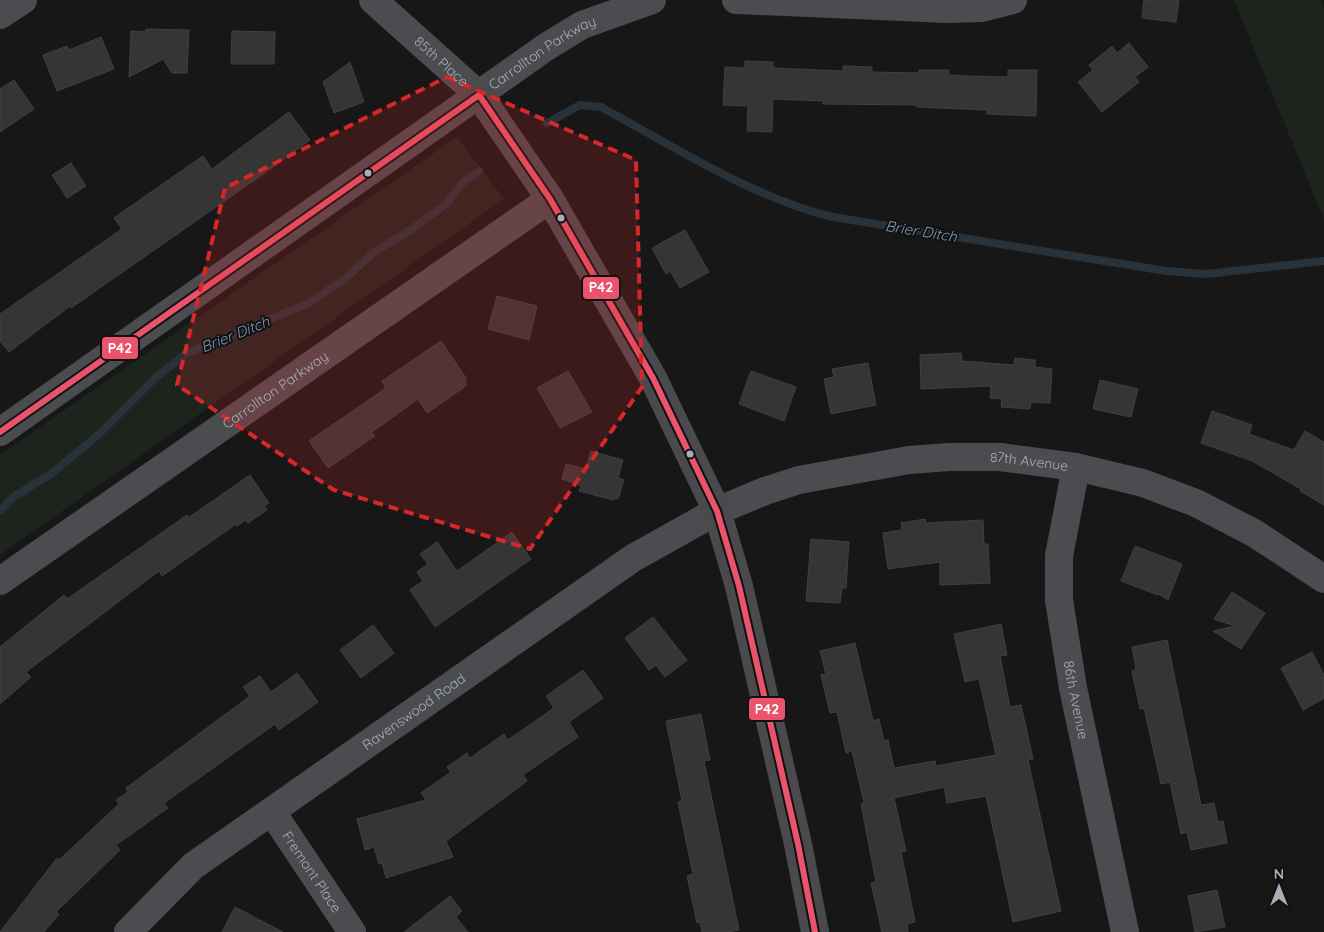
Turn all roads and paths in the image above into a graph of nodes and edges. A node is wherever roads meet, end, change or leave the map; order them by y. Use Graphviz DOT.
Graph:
graph roads {
  1 [pos="23,0"];
  2 [pos="374,0"];
  3 [pos="652,0"];
  4 [pos="736,0"];
  5 [pos="1013,0"];
  6 [pos="0,15"];
  7 [pos="479,95"];
  8 [pos="550,199"];
  9 [pos="0,432"];
  10 [pos="1076,467"];
  11 [pos="717,511"];
  12 [pos="1324,579"];
  13 [pos="0,581"];
  14 [pos="272,812"];
  15 [pos="128,932"];
  16 [pos="352,932"];
  17 [pos="815,932"];
  18 [pos="1125,932"];
  1 -- 6 [label="street"];
  2 -- 7 [label="street, 85th Place"];
  3 -- 7 [label="street, Carrollton Parkway"];
  4 -- 5 [label="street"];
  7 -- 8 [label="street, 85th Place"];
  7 -- 9 [label="street, Carrollton Parkway"];
  8 -- 11 [label="street, 85th Place"];
  8 -- 13 [label="street, Carrollton Parkway"];
  10 -- 11 [label="street, 87th Avenue"];
  10 -- 12 [label="street, 87th Avenue"];
  10 -- 18 [label="street, 86th Avenue"];
  11 -- 14 [label="street, Ravenswood Road"];
  11 -- 17 [label="street, 85th Place"];
  14 -- 15 [label="street, Ravenswood Road"];
  14 -- 16 [label="street, Fremont Place"];
}
